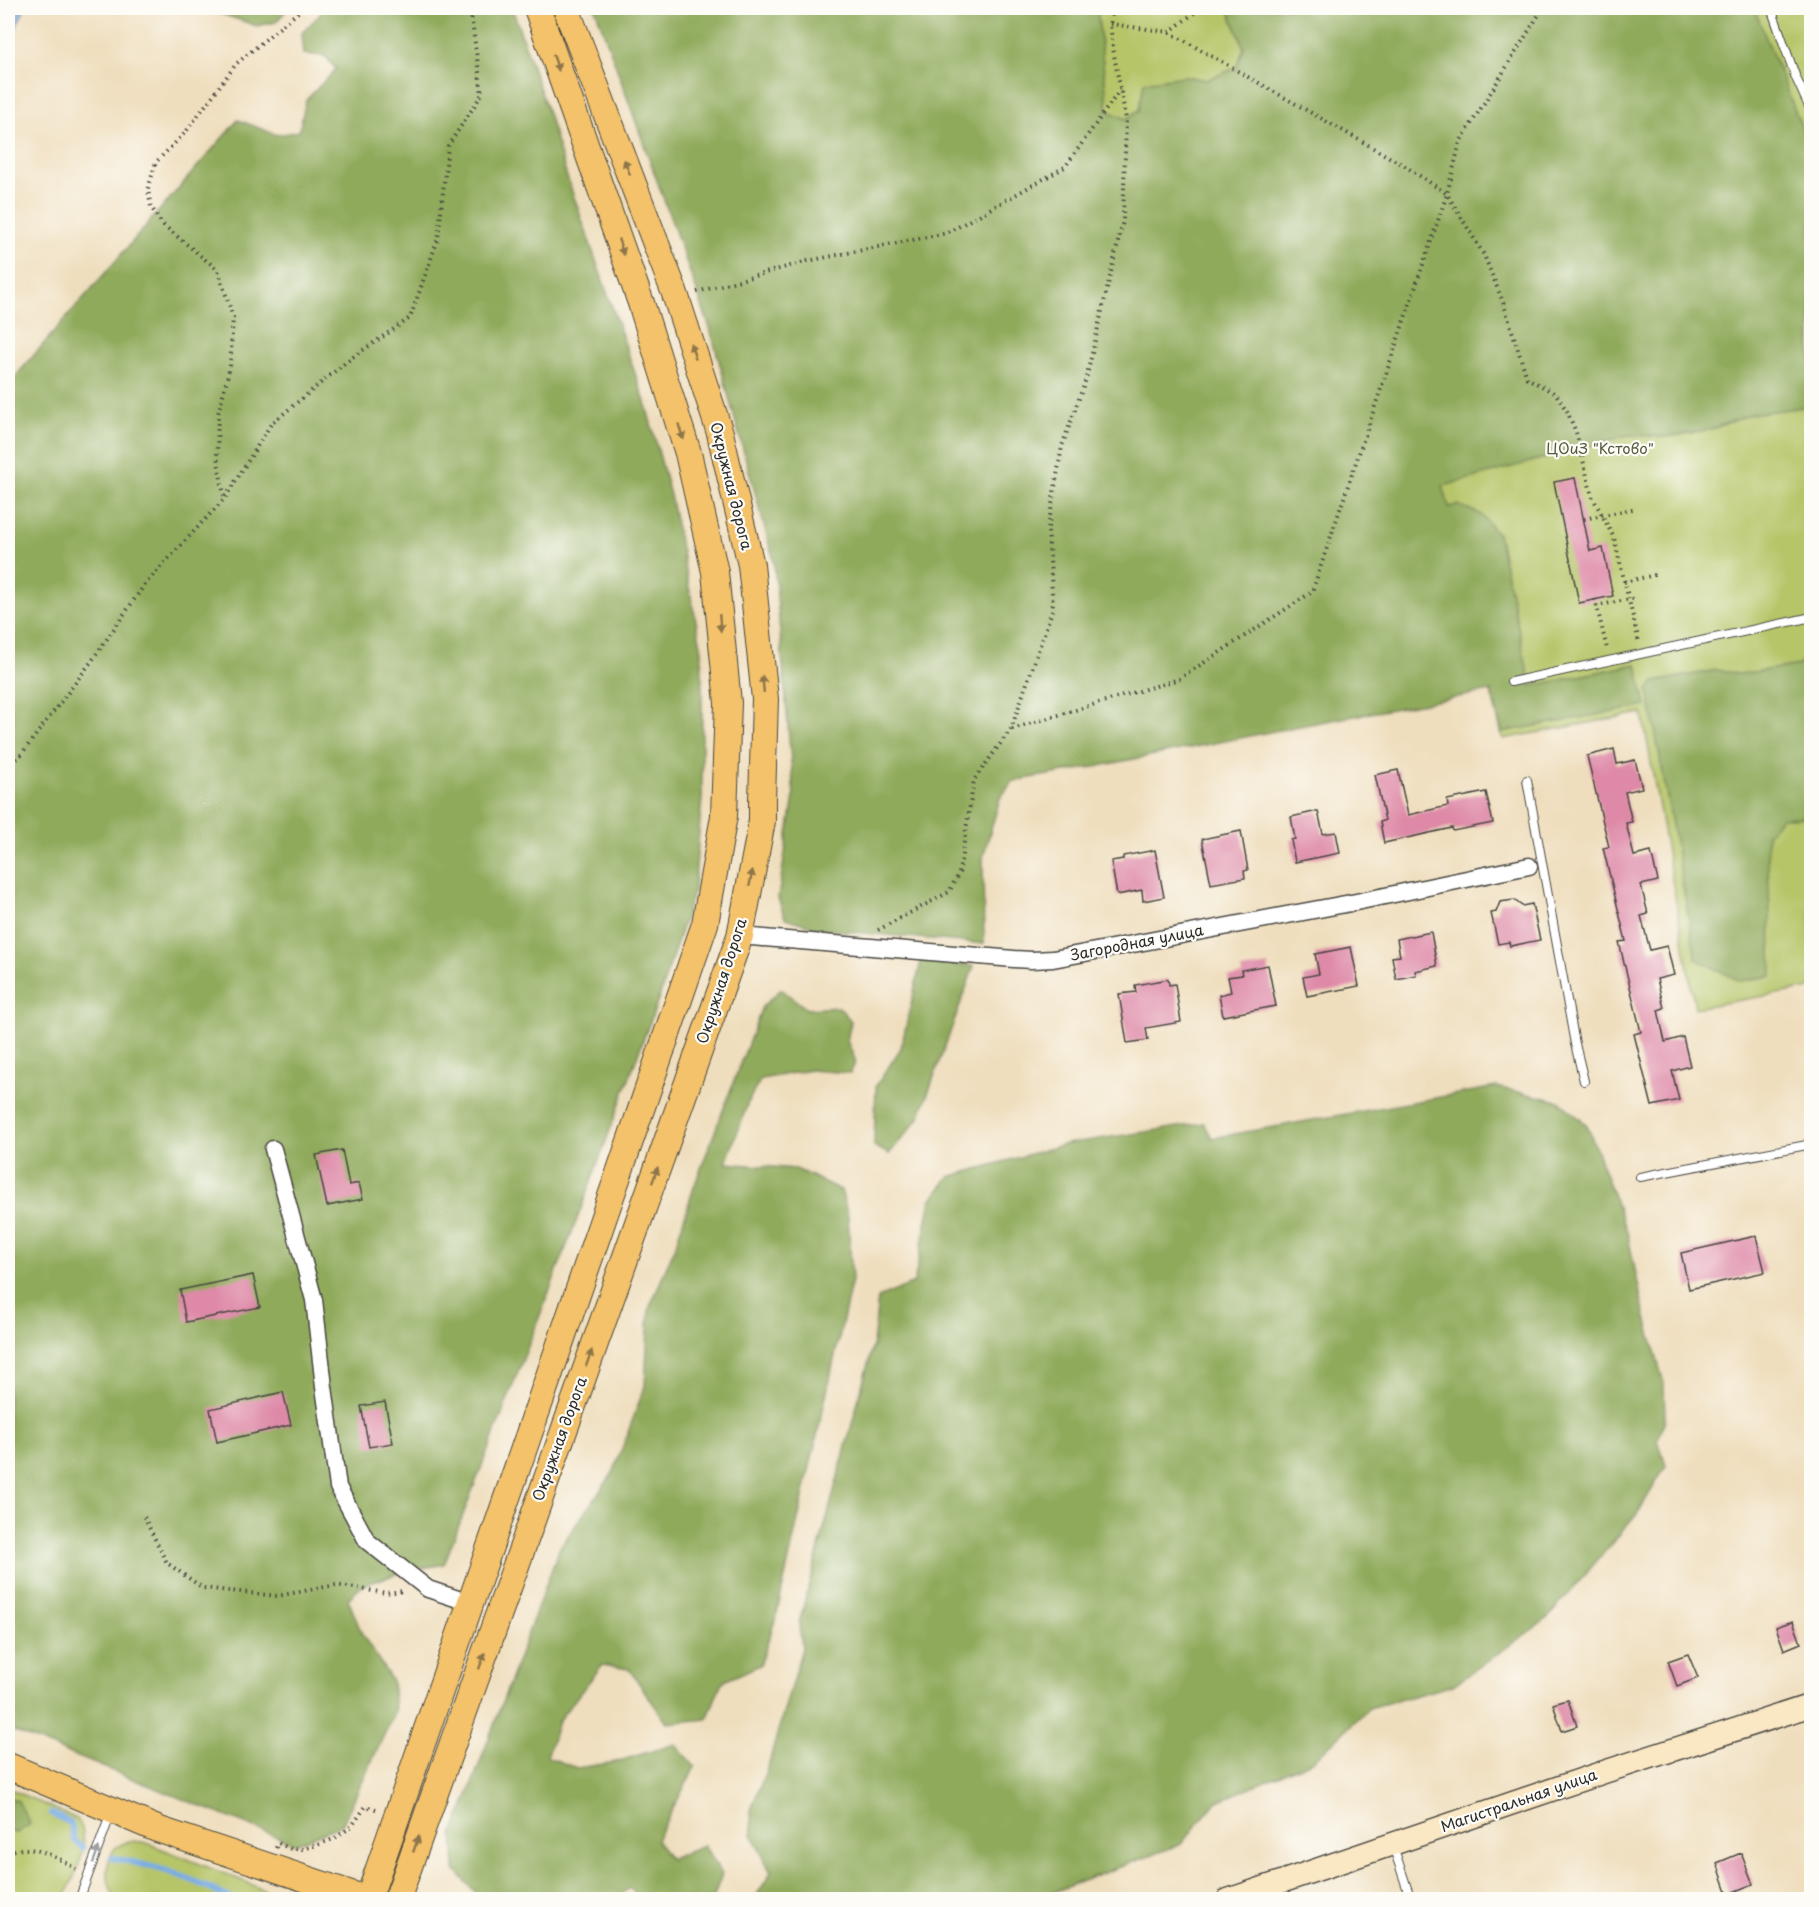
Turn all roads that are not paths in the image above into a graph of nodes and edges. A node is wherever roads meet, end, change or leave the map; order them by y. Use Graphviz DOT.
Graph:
graph roads {
  1 [pos="537,8"];
  2 [pos="566,8"];
  3 [pos="1771,8"];
  4 [pos="1812,113"];
  5 [pos="1812,617"];
  6 [pos="1511,682"];
  7 [pos="1527,780"];
  8 [pos="1536,866"];
  9 [pos="740,936"];
  10 [pos="1584,1081"];
  11 [pos="1812,1144"];
  12 [pos="273,1149"];
  13 [pos="1640,1177"];
  14 [pos="470,1603"];
  15 [pos="1812,1705"];
  16 [pos="8,1766"];
  17 [pos="112,1810"];
  18 [pos="1392,1844"];
  19 [pos="80,1899"];
  20 [pos="368,1899"];
  21 [pos="397,1899"];
  22 [pos="1228,1899"];
  23 [pos="1412,1899"];
  1 -- 14 [label="main road, Окружная дорога, one-way"];
  9 -- 2 [label="main road, Окружная дорога, one-way"];
  3 -- 4 [label="lane"];
  5 -- 6 [label="lane"];
  7 -- 8 [label="lane"];
  8 -- 9 [label="street, Загородная улица"];
  8 -- 10 [label="lane"];
  21 -- 9 [label="main road, Окружная дорога, one-way"];
  11 -- 13 [label="lane"];
  12 -- 14 [label="street"];
  14 -- 20 [label="main road, Окружная дорога"];
  15 -- 18 [label="main road, Магистральная улица"];
  16 -- 17 [label="main road"];
  19 -- 17 [label="lane, one-way"];
  17 -- 20 [label="main road"];
  18 -- 22 [label="main road, Магистральная улица"];
  18 -- 23 [label="lane"];
}
